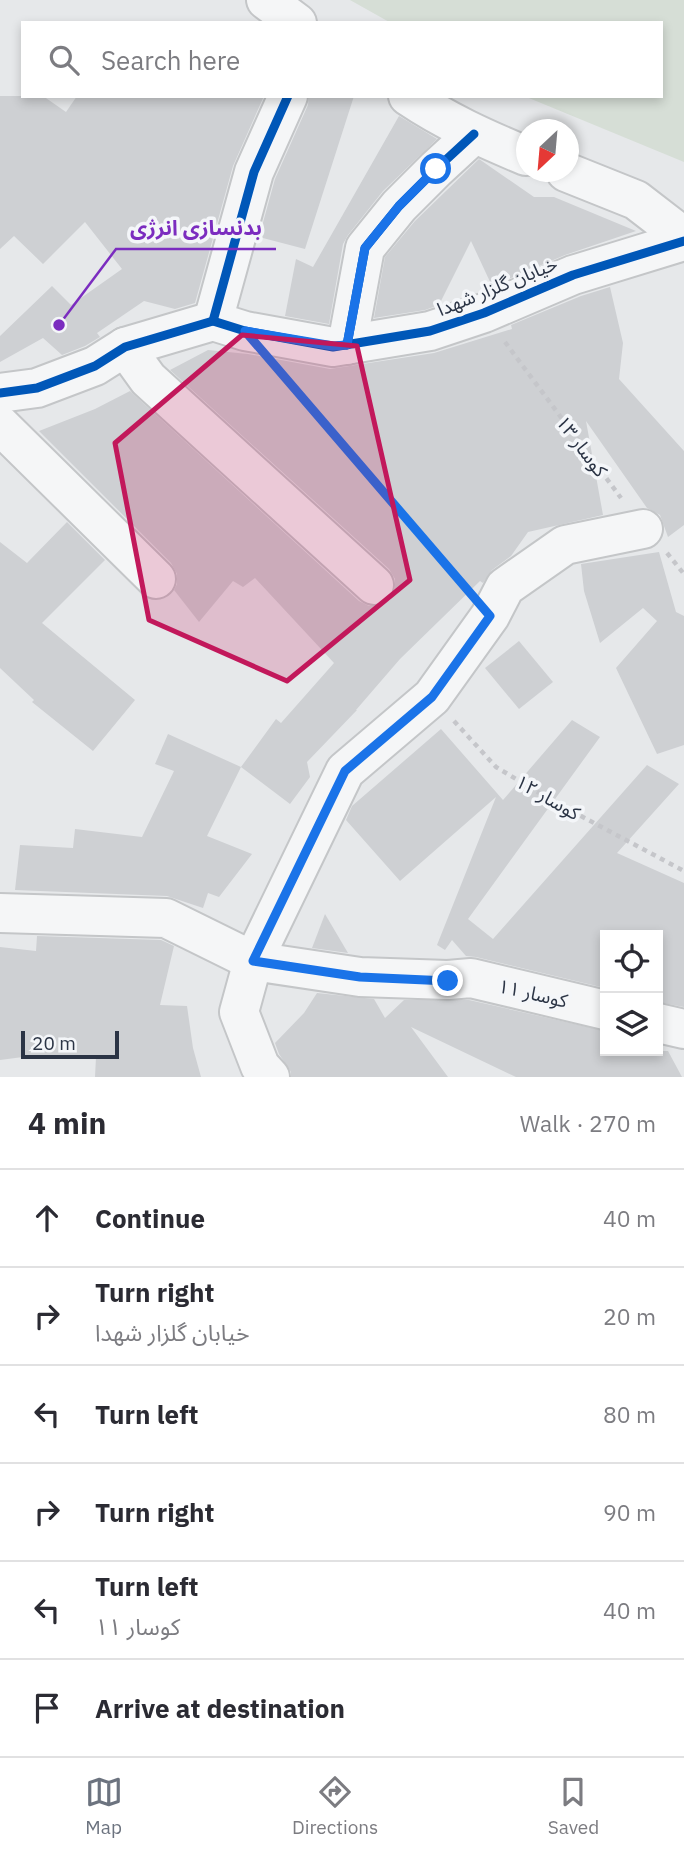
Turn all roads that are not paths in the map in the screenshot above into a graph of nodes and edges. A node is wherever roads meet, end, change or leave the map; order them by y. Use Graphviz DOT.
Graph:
graph roads {
  1 [pos="265,0"];
  2 [pos="294,21"];
  3 [pos="287,98"];
  4 [pos="411,98"];
  5 [pos="474,135"];
  6 [pos="516,152"];
  7 [pos="579,177"];
  8 [pos="684,239"];
  9 [pos="213,321"];
  10 [pos="347,345"];
  11 [pos="125,347"];
  12 [pos="0,393"];
  13 [pos="0,425"];
  14 [pos="643,528"];
  15 [pos="156,579"];
  16 [pos="374,585"];
  17 [pos="0,913"];
  18 [pos="253,961"];
  19 [pos="600,1009"];
  20 [pos="663,1024"];
  21 [pos="684,1029"];
  22 [pos="259,1073"];
  1 -- 2 [label="street"];
  3 -- 9 [label="street"];
  4 -- 5 [label="street"];
  5 -- 6 [label="street"];
  5 -- 10 [label="street"];
  7 -- 8 [label="street, خیابان گلزار شهدا"];
  8 -- 10 [label="street, خیابان گلزار شهدا"];
  9 -- 10 [label="street, خیابان گلزار شهدا"];
  9 -- 11 [label="street"];
  11 -- 12 [label="street"];
  11 -- 16 [label="street"];
  13 -- 15 [label="street"];
  14 -- 18 [label="street"];
  17 -- 18 [label="street, کوسار ۱۱"];
  18 -- 19 [label="street, کوسار ۱۱"];
  18 -- 22 [label="street"];
  20 -- 21 [label="street"];
}
